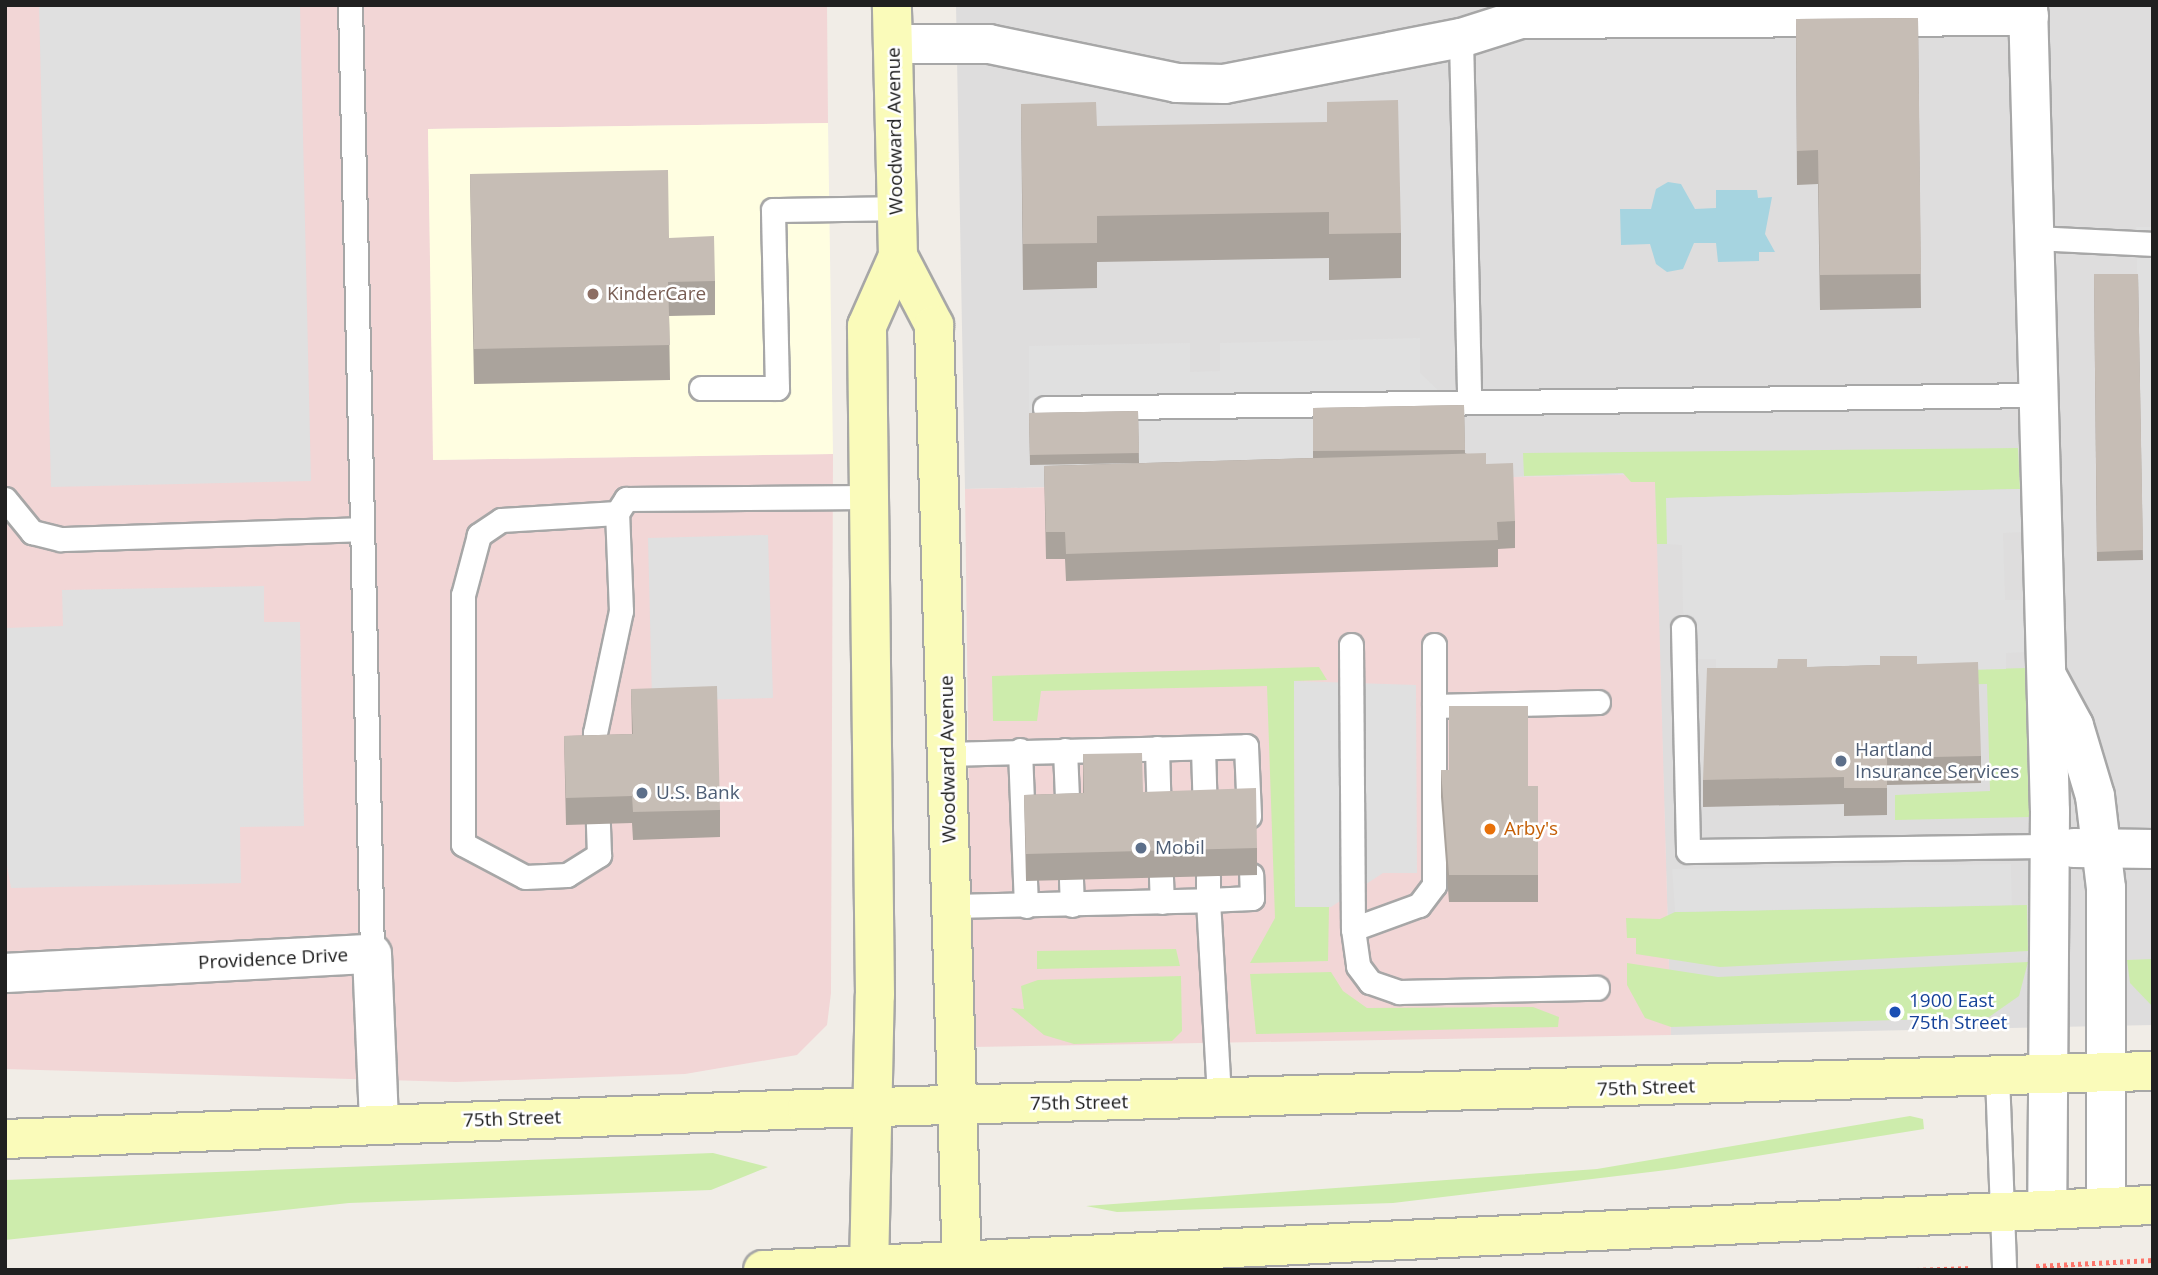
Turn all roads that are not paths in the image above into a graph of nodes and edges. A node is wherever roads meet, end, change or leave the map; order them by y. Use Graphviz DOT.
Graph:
graph roads {
  1 [pos="350,5"];
  2 [pos="892,5"];
  3 [pos="1587,11"];
  4 [pos="2029,11"];
  5 [pos="1461,38"];
  6 [pos="893,44"];
  7 [pos="897,208"];
  8 [pos="2036,238"];
  9 [pos="2153,244"];
  10 [pos="898,256"];
  11 [pos="701,388"];
  12 [pos="2040,395"];
  13 [pos="1469,401"];
  14 [pos="1045,408"];
  15 [pos="868,497"];
  16 [pos="5,499"];
  17 [pos="617,513"];
  18 [pos="362,529"];
  19 [pos="1683,628"];
  20 [pos="1351,645"];
  21 [pos="1434,645"];
  22 [pos="2047,676"];
  23 [pos="1598,702"];
  24 [pos="1434,706"];
  25 [pos="1157,748"];
  26 [pos="1203,748"];
  27 [pos="1020,750"];
  28 [pos="1065,750"];
  29 [pos="948,754"];
  30 [pos="596,763"];
  31 [pos="1249,816"];
  32 [pos="1205,817"];
  33 [pos="1159,818"];
  34 [pos="1068,821"];
  35 [pos="598,824"];
  36 [pos="2049,846"];
  37 [pos="2153,849"];
  38 [pos="2101,850"];
  39 [pos="1251,875"];
  40 [pos="1208,877"];
  41 [pos="1161,878"];
  42 [pos="1071,880"];
  43 [pos="1208,900"];
  44 [pos="1162,902"];
  45 [pos="1072,905"];
  46 [pos="952,906"];
  47 [pos="1026,906"];
  48 [pos="1353,929"];
  49 [pos="372,954"];
  50 [pos="5,973"];
  51 [pos="1597,988"];
  52 [pos="2153,1071"];
  53 [pos="2105,1073"];
  54 [pos="2047,1074"];
  55 [pos="1997,1075"];
  56 [pos="1219,1099"];
  57 [pos="957,1106"];
  58 [pos="871,1108"];
  59 [pos="379,1123"];
  60 [pos="5,1139"];
  61 [pos="2153,1205"];
  62 [pos="2106,1207"];
  63 [pos="2047,1209"];
  64 [pos="2002,1210"];
  65 [pos="962,1265"];
  66 [pos="869,1267"];
  67 [pos="763,1270"];
  68 [pos="2004,1270"];
  1 -- 18 [label="lane"];
  2 -- 6 [label="main road, Woodward Avenue"];
  3 -- 4 [label="street"];
  3 -- 5 [label="street"];
  4 -- 8 [label="street"];
  5 -- 6 [label="street"];
  5 -- 13 [label="lane"];
  6 -- 7 [label="main road, Woodward Avenue"];
  7 -- 10 [label="main road, Woodward Avenue"];
  7 -- 11 [label="lane"];
  8 -- 9 [label="lane"];
  8 -- 12 [label="street"];
  10 -- 15 [label="main road, Woodward Avenue"];
  10 -- 29 [label="main road, Woodward Avenue"];
  12 -- 13 [label="lane"];
  12 -- 22 [label="street"];
  13 -- 14 [label="lane"];
  15 -- 17 [label="lane"];
  15 -- 58 [label="main road, Woodward Avenue"];
  16 -- 18 [label="lane"];
  17 -- 30 [label="lane"];
  17 -- 35 [label="lane"];
  18 -- 49 [label="lane"];
  19 -- 36 [label="lane"];
  20 -- 48 [label="lane"];
  21 -- 24 [label="lane"];
  22 -- 36 [label="street"];
  22 -- 38 [label="street"];
  23 -- 24 [label="lane"];
  24 -- 48 [label="lane"];
  25 -- 26 [label="lane"];
  25 -- 28 [label="lane"];
  25 -- 33 [label="lane"];
  26 -- 31 [label="lane"];
  26 -- 32 [label="lane"];
  27 -- 28 [label="lane"];
  27 -- 29 [label="lane"];
  27 -- 47 [label="lane"];
  28 -- 34 [label="lane"];
  29 -- 46 [label="main road, Woodward Avenue"];
  36 -- 38 [label="street"];
  36 -- 54 [label="street"];
  37 -- 38 [label="street"];
  38 -- 53 [label="street"];
  39 -- 43 [label="lane"];
  40 -- 43 [label="lane"];
  41 -- 44 [label="lane"];
  42 -- 45 [label="lane"];
  43 -- 44 [label="lane"];
  43 -- 56 [label="lane"];
  44 -- 45 [label="lane"];
  45 -- 47 [label="lane"];
  46 -- 47 [label="lane"];
  46 -- 57 [label="main road, Woodward Avenue"];
  48 -- 51 [label="lane"];
  49 -- 50 [label="street, Providence Drive"];
  49 -- 59 [label="street, Providence Drive"];
  52 -- 53 [label="main road, 75th Street"];
  53 -- 54 [label="main road, 75th Street"];
  53 -- 62 [label="street"];
  54 -- 55 [label="main road, 75th Street"];
  54 -- 63 [label="street"];
  55 -- 56 [label="main road, 75th Street"];
  55 -- 64 [label="lane"];
  56 -- 57 [label="main road, 75th Street"];
  57 -- 58 [label="main road, 75th Street"];
  57 -- 65 [label="main road, Woodward Avenue"];
  58 -- 59 [label="main road, 75th Street"];
  58 -- 66 [label="main road, Woodward Avenue"];
  59 -- 60 [label="main road, 75th Street"];
  61 -- 62 [label="main road"];
  62 -- 63 [label="main road"];
  63 -- 64 [label="main road"];
  64 -- 65 [label="main road"];
  64 -- 68 [label="lane"];
  65 -- 66 [label="main road"];
  66 -- 67 [label="main road"];
}
